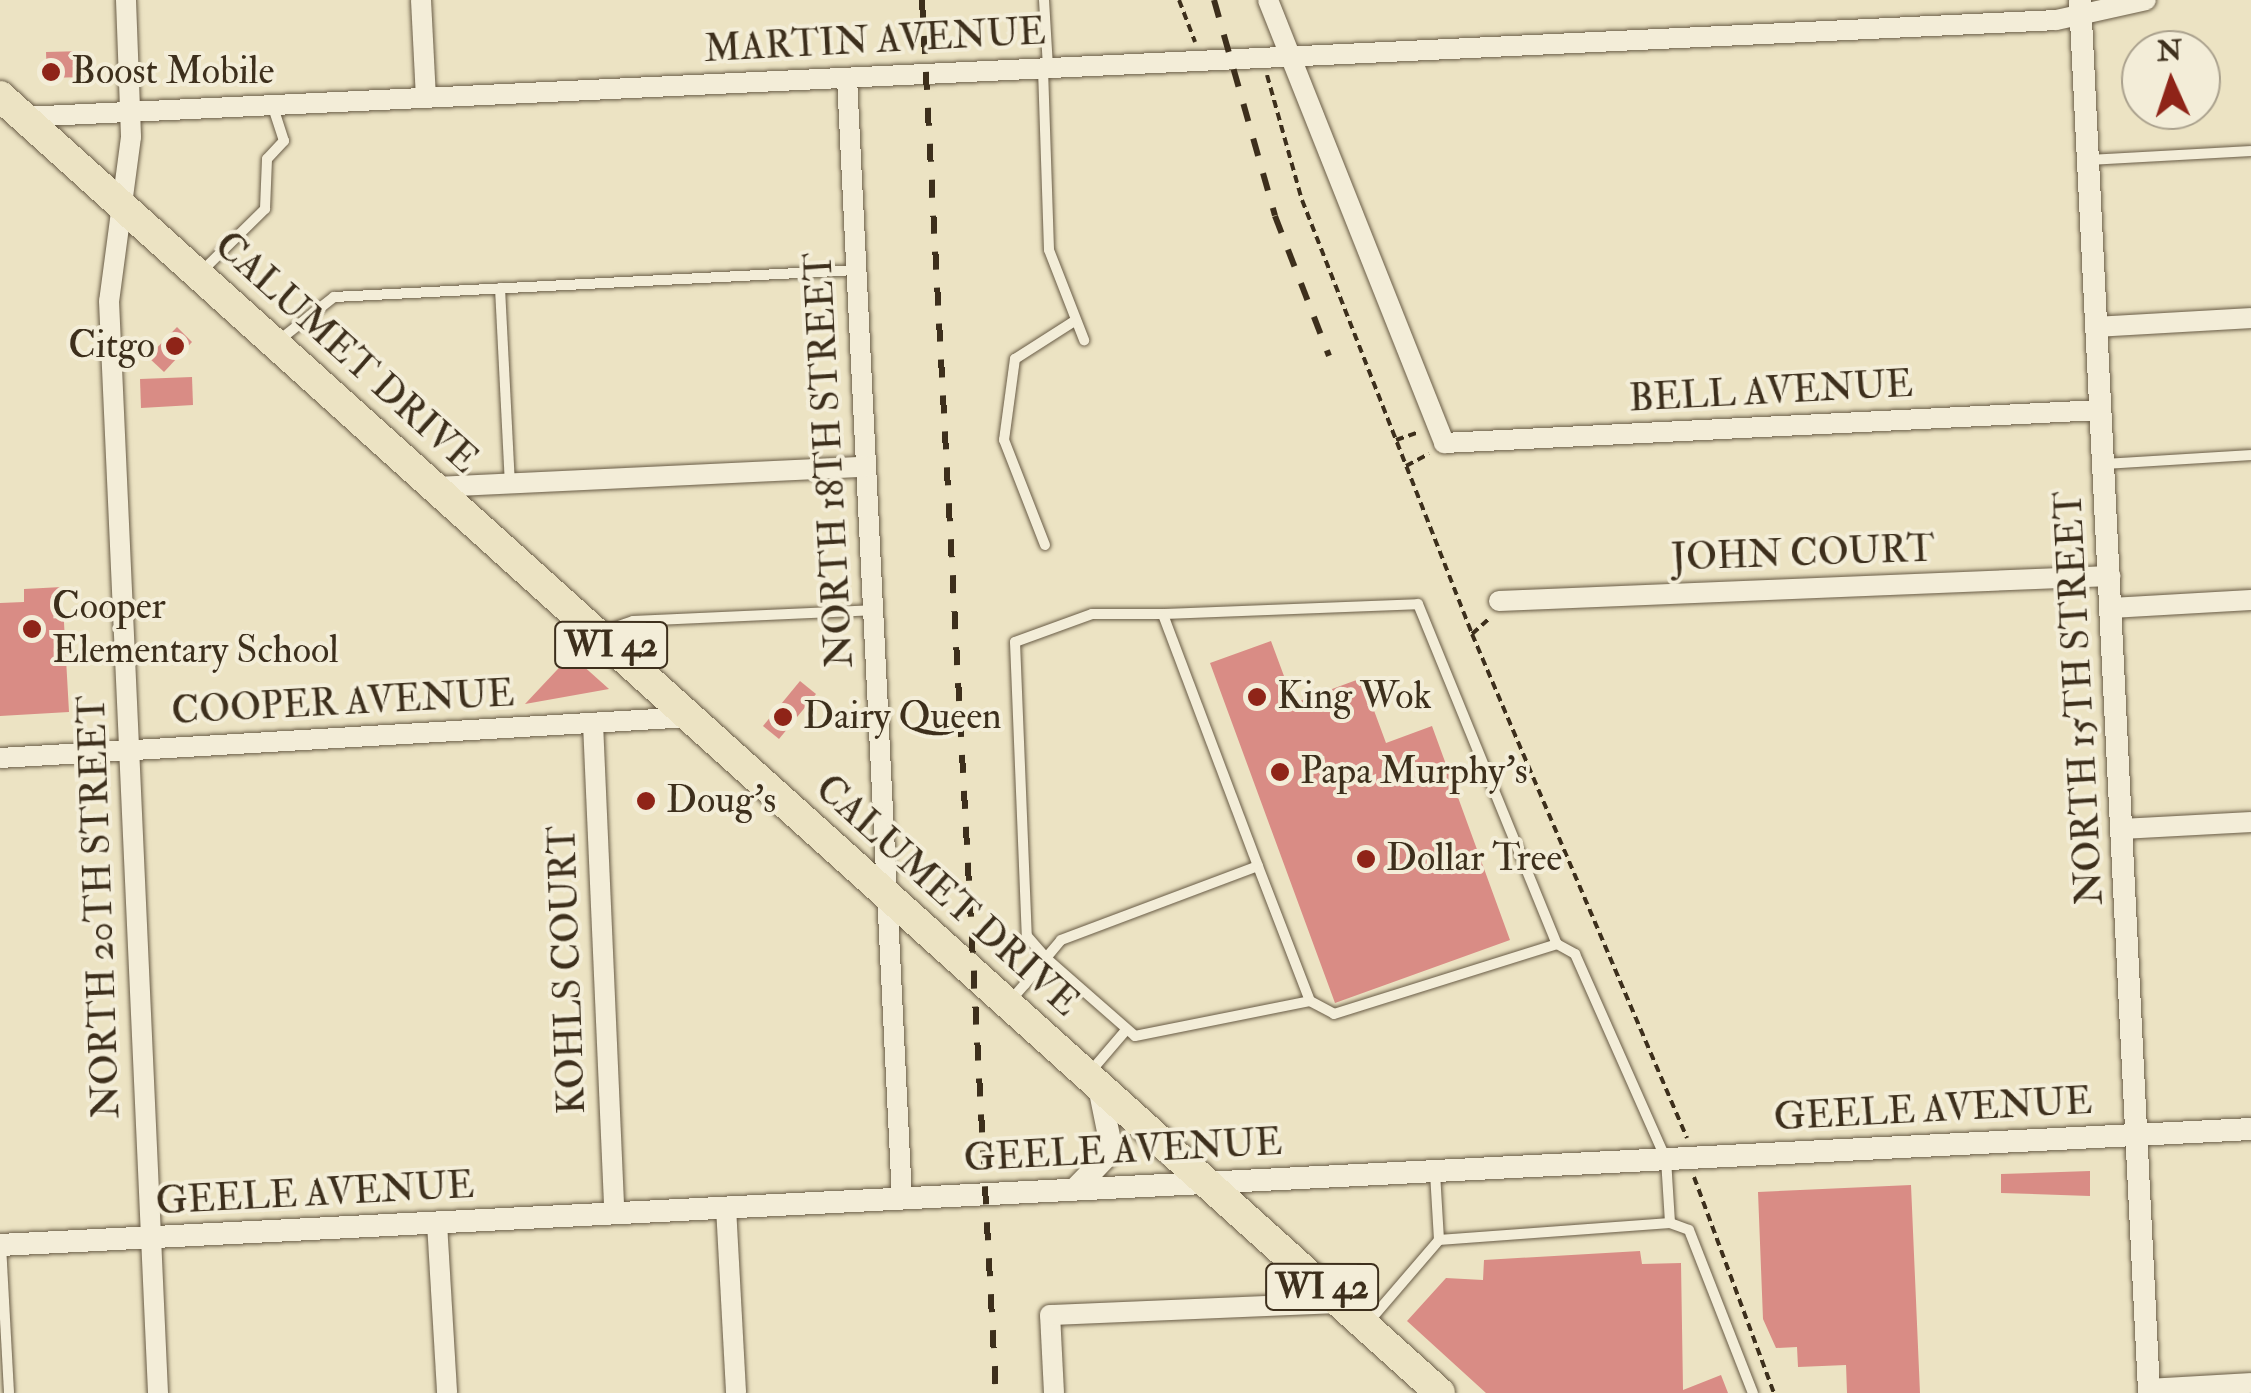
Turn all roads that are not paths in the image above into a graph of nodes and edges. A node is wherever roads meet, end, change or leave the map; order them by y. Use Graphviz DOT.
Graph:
graph roads {
  1 [pos="126,0"];
  2 [pos="421,0"];
  3 [pos="1044,0"];
  4 [pos="1268,0"];
  5 [pos="2146,0"];
  6 [pos="2080,5"];
  7 [pos="1290,56"];
  8 [pos="1046,68"];
  9 [pos="847,78"];
  10 [pos="426,98"];
  11 [pos="272,105"];
  12 [pos="8,107"];
  13 [pos="132,112"];
  14 [pos="2251,151"];
  15 [pos="2088,160"];
  16 [pos="121,205"];
  17 [pos="856,270"];
  18 [pos="198,274"];
  19 [pos="500,288"];
  20 [pos="2251,318"];
  21 [pos="1076,320"];
  22 [pos="2096,327"];
  23 [pos="1084,340"];
  24 [pos="276,344"];
  25 [pos="2100,410"];
  26 [pos="2251,455"];
  27 [pos="2104,464"];
  28 [pos="865,468"];
  29 [pos="510,483"];
  30 [pos="435,487"];
  31 [pos="1045,544"];
  32 [pos="2110,576"];
  33 [pos="2251,600"];
  34 [pos="1499,601"];
  35 [pos="2112,608"];
  36 [pos="872,610"];
  37 [pos="1163,614"];
  38 [pos="598,634"];
  39 [pos="690,717"];
  40 [pos="593,723"];
  41 [pos="128,750"];
  42 [pos="0,758"];
  43 [pos="2251,822"];
  44 [pos="2122,829"];
  45 [pos="1258,866"];
  46 [pos="885,893"];
  47 [pos="1558,944"];
  48 [pos="1046,958"];
  49 [pos="1310,1001"];
  50 [pos="1007,1004"];
  51 [pos="1126,1030"];
  52 [pos="1093,1082"];
  53 [pos="2251,1129"];
  54 [pos="2136,1136"];
  55 [pos="1678,1158"];
  56 [pos="1435,1169"];
  57 [pos="1204,1180"];
  58 [pos="1075,1189"];
  59 [pos="902,1198"];
  60 [pos="726,1207"];
  61 [pos="614,1213"];
  62 [pos="437,1223"];
  63 [pos="1670,1223"];
  64 [pos="150,1238"];
  65 [pos="1439,1240"];
  66 [pos="0,1245"];
  67 [pos="1340,1303"];
  68 [pos="1366,1326"];
  69 [pos="2251,1383"];
  70 [pos="2149,1391"];
  71 [pos="8,1393"];
  72 [pos="158,1393"];
  73 [pos="447,1393"];
  74 [pos="736,1393"];
  75 [pos="1054,1393"];
  76 [pos="1440,1393"];
  77 [pos="1753,1393"];
  1 -- 13 [label="street, NORTH 20TH STREET"];
  2 -- 10 [label="street"];
  3 -- 8 [label="lane"];
  4 -- 7 [label="street"];
  5 -- 6 [label="street, MARTIN AVENUE"];
  6 -- 7 [label="street, MARTIN AVENUE"];
  6 -- 15 [label="street, NORTH 15TH STREET"];
  7 -- 8 [label="street, MARTIN AVENUE"];
  7 -- 25 [label="street, BELL AVENUE"];
  8 -- 9 [label="street, MARTIN AVENUE"];
  8 -- 21 [label="lane"];
  9 -- 10 [label="street, MARTIN AVENUE"];
  9 -- 17 [label="street, NORTH 18TH STREET"];
  10 -- 11 [label="street, MARTIN AVENUE"];
  11 -- 13 [label="street, MARTIN AVENUE"];
  11 -- 18 [label="lane"];
  12 -- 13 [label="street, MARTIN AVENUE"];
  12 -- 16 [label="main road, CALUMET DRIVE / WI 42"];
  13 -- 16 [label="street, NORTH 20TH STREET"];
  14 -- 15 [label="lane"];
  15 -- 22 [label="street, NORTH 15TH STREET"];
  16 -- 18 [label="main road, CALUMET DRIVE / WI 42"];
  16 -- 41 [label="street, NORTH 20TH STREET"];
  17 -- 19 [label="lane"];
  17 -- 28 [label="street, NORTH 18TH STREET"];
  18 -- 24 [label="main road, CALUMET DRIVE / WI 42"];
  19 -- 24 [label="lane"];
  19 -- 29 [label="lane"];
  20 -- 22 [label="street"];
  21 -- 23 [label="lane"];
  21 -- 31 [label="lane"];
  22 -- 25 [label="street, NORTH 15TH STREET"];
  24 -- 30 [label="main road, CALUMET DRIVE / WI 42"];
  25 -- 27 [label="street, NORTH 15TH STREET"];
  26 -- 27 [label="lane"];
  27 -- 32 [label="street, NORTH 15TH STREET"];
  28 -- 29 [label="street"];
  28 -- 36 [label="street, NORTH 18TH STREET"];
  29 -- 30 [label="street"];
  30 -- 38 [label="main road, CALUMET DRIVE / WI 42"];
  32 -- 34 [label="street, JOHN COURT"];
  32 -- 35 [label="street, NORTH 15TH STREET"];
  33 -- 35 [label="street"];
  35 -- 44 [label="street, NORTH 15TH STREET"];
  36 -- 38 [label="lane"];
  36 -- 46 [label="street, NORTH 18TH STREET"];
  37 -- 45 [label="lane"];
  37 -- 47 [label="lane"];
  37 -- 48 [label="lane"];
  38 -- 39 [label="main road, CALUMET DRIVE / WI 42"];
  39 -- 40 [label="street, COOPER AVENUE"];
  39 -- 46 [label="main road, CALUMET DRIVE / WI 42"];
  40 -- 41 [label="street, COOPER AVENUE"];
  40 -- 61 [label="street, KOHLS COURT"];
  41 -- 42 [label="street, COOPER AVENUE"];
  41 -- 64 [label="street, NORTH 20TH STREET"];
  43 -- 44 [label="street"];
  44 -- 54 [label="street, NORTH 15TH STREET"];
  45 -- 48 [label="lane"];
  45 -- 49 [label="lane"];
  46 -- 50 [label="main road, CALUMET DRIVE / WI 42"];
  46 -- 59 [label="street, NORTH 18TH STREET"];
  47 -- 49 [label="lane"];
  47 -- 55 [label="lane"];
  48 -- 50 [label="lane"];
  48 -- 51 [label="lane"];
  49 -- 51 [label="lane"];
  50 -- 52 [label="main road, CALUMET DRIVE / WI 42"];
  51 -- 52 [label="lane"];
  52 -- 57 [label="main road, CALUMET DRIVE / WI 42"];
  52 -- 58 [label="street"];
  53 -- 54 [label="street, GEELE AVENUE"];
  54 -- 55 [label="street, GEELE AVENUE"];
  54 -- 70 [label="street, NORTH 15TH STREET"];
  55 -- 56 [label="street, GEELE AVENUE"];
  55 -- 63 [label="lane"];
  56 -- 57 [label="street, GEELE AVENUE"];
  56 -- 65 [label="lane"];
  57 -- 58 [label="street, GEELE AVENUE"];
  57 -- 67 [label="main road, CALUMET DRIVE / WI 42"];
  58 -- 59 [label="street, GEELE AVENUE"];
  59 -- 60 [label="street, GEELE AVENUE"];
  60 -- 61 [label="street, GEELE AVENUE"];
  60 -- 74 [label="street"];
  61 -- 62 [label="street, GEELE AVENUE"];
  62 -- 64 [label="street, GEELE AVENUE"];
  62 -- 73 [label="street"];
  63 -- 65 [label="lane"];
  63 -- 77 [label="lane"];
  64 -- 66 [label="street, GEELE AVENUE"];
  64 -- 72 [label="street, NORTH 20TH STREET"];
  65 -- 68 [label="lane"];
  66 -- 71 [label="lane"];
  67 -- 68 [label="main road, CALUMET DRIVE / WI 42"];
  67 -- 75 [label="street"];
  68 -- 76 [label="main road, CALUMET DRIVE / WI 42"];
  69 -- 70 [label="street"];
}
